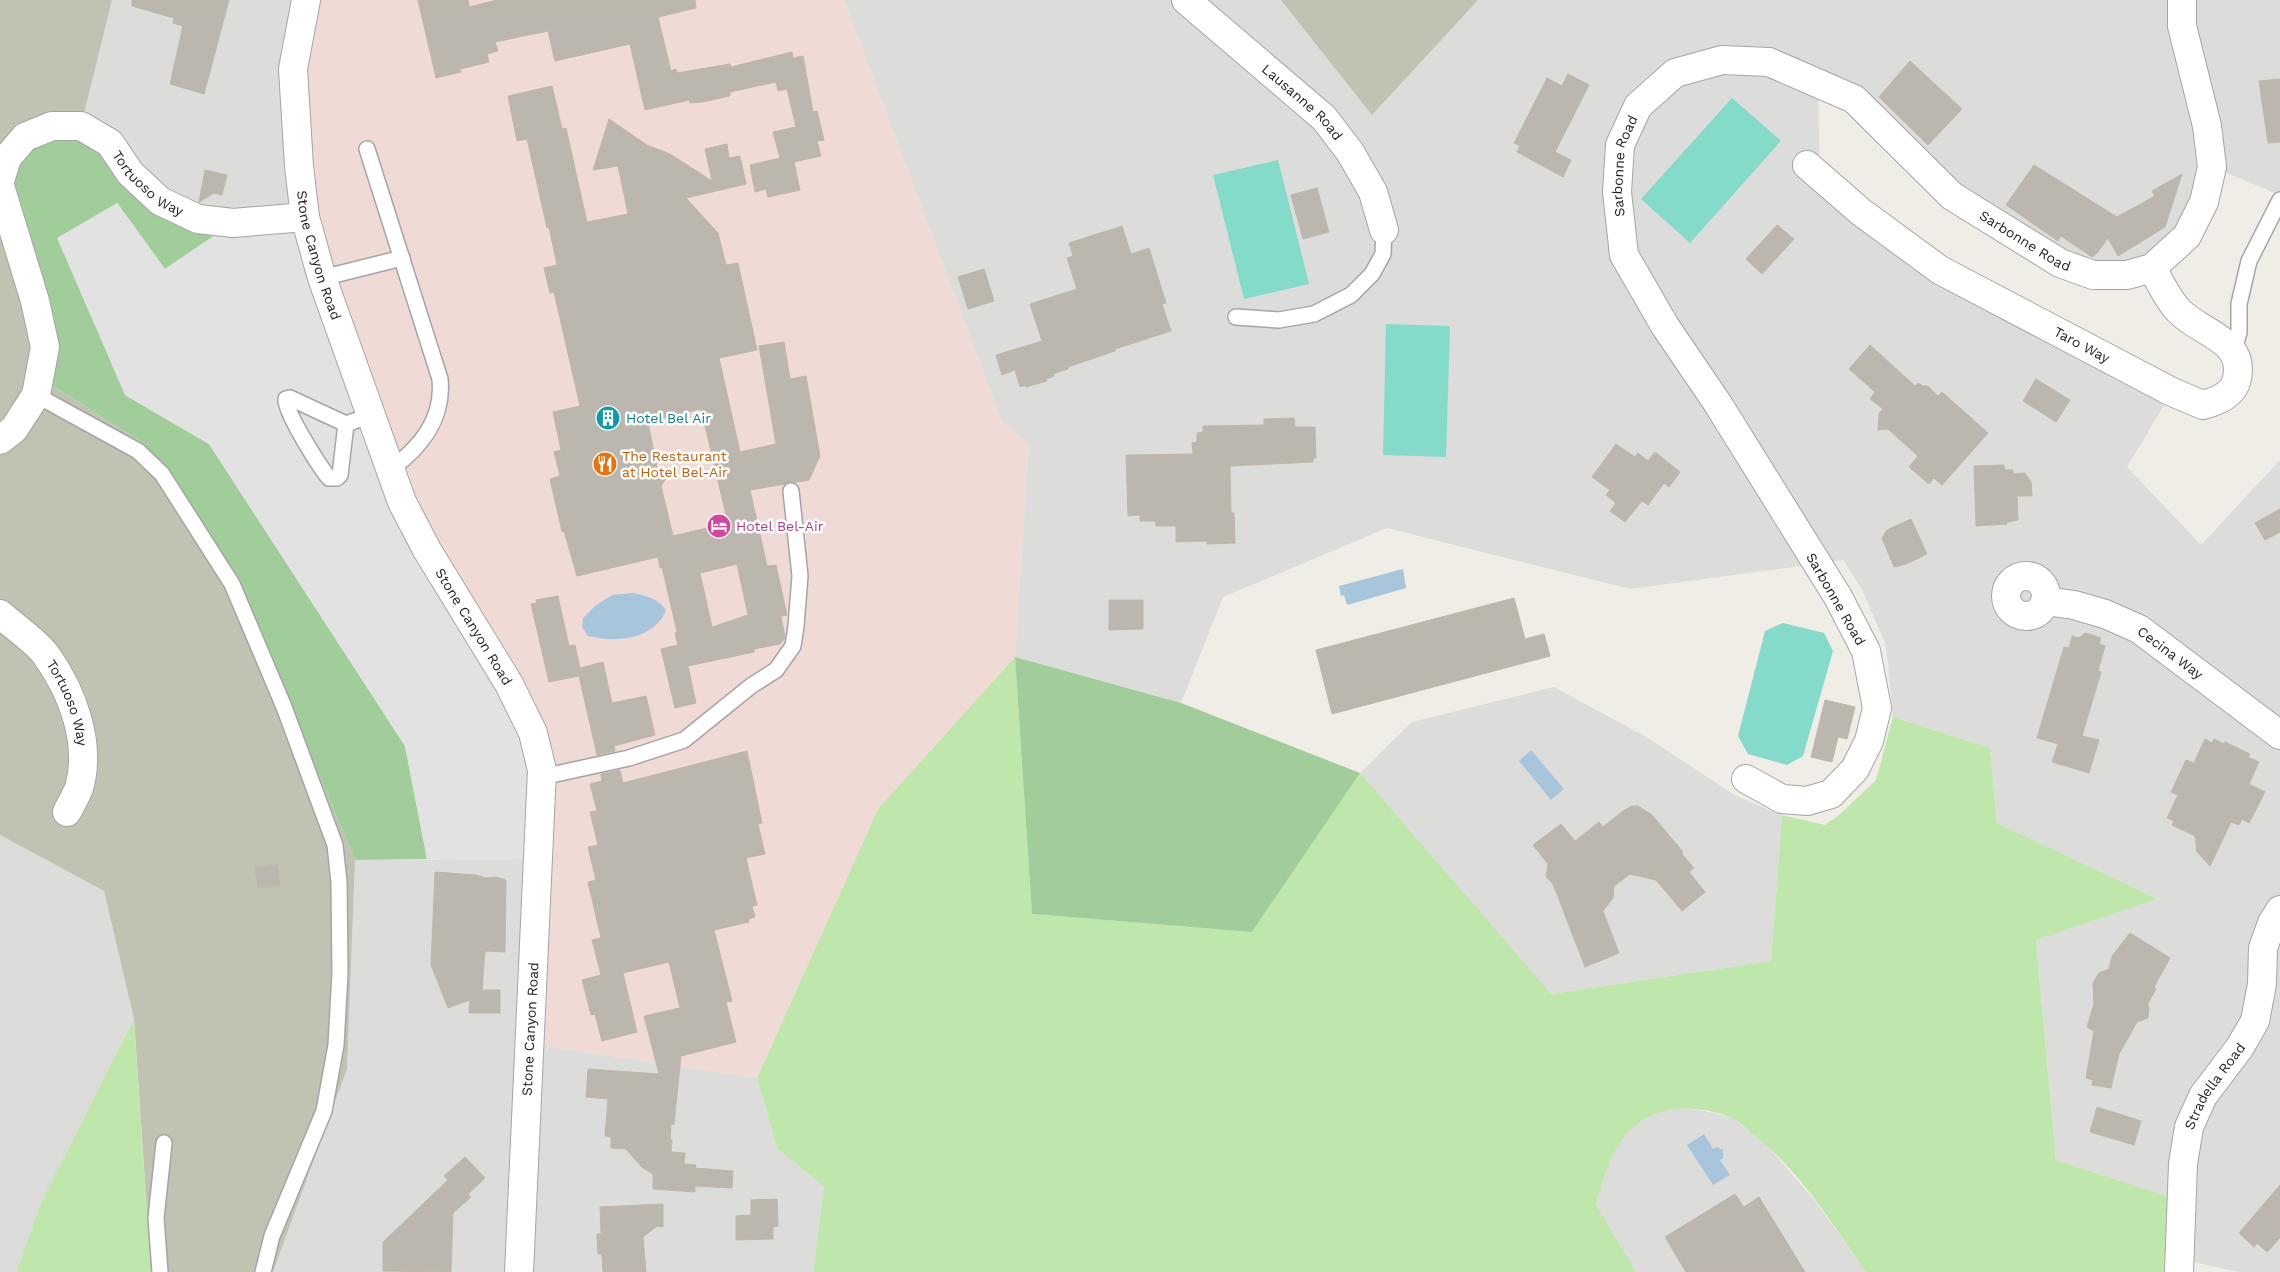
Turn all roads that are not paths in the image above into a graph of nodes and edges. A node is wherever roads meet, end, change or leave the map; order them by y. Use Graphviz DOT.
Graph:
graph roads {
  1 [pos="306,0"];
  2 [pos="1186,0"];
  3 [pos="2182,0"];
  4 [pos="367,149"];
  5 [pos="1807,165"];
  6 [pos="0,181"];
  7 [pos="0,186"];
  8 [pos="2280,200"];
  9 [pos="305,217"];
  10 [pos="1384,230"];
  11 [pos="402,258"];
  12 [pos="2152,268"];
  13 [pos="322,278"];
  14 [pos="1236,317"];
  15 [pos="2234,351"];
  16 [pos="36,395"];
  17 [pos="359,419"];
  18 [pos="0,440"];
  19 [pos="390,469"];
  20 [pos="791,491"];
  21 [pos="2045,601"];
  22 [pos="0,614"];
  23 [pos="2280,735"];
  24 [pos="542,777"];
  25 [pos="1746,779"];
  26 [pos="67,812"];
  27 [pos="2280,910"];
  28 [pos="164,1143"];
  29 [pos="160,1272"];
  30 [pos="263,1272"];
  31 [pos="519,1272"];
  32 [pos="2179,1272"];
  1 -- 9 [label="street, Stone Canyon Road"];
  2 -- 10 [label="street, Lausanne Road"];
  3 -- 12 [label="street, Sarbonne Road"];
  4 -- 11 [label="lane"];
  5 -- 15 [label="street, Taro Way"];
  6 -- 9 [label="street, Tortuoso Way"];
  7 -- 16 [label="street"];
  8 -- 15 [label="lane"];
  9 -- 13 [label="street, Stone Canyon Road"];
  10 -- 14 [label="lane"];
  11 -- 13 [label="lane"];
  11 -- 19 [label="lane"];
  12 -- 15 [label="street"];
  12 -- 25 [label="street, Sarbonne Road"];
  13 -- 17 [label="street, Stone Canyon Road"];
  16 -- 18 [label="street"];
  16 -- 30 [label="lane"];
  17 -- 17 [label="lane"];
  17 -- 19 [label="street, Stone Canyon Road"];
  19 -- 24 [label="street, Stone Canyon Road"];
  20 -- 24 [label="lane"];
  21 -- 23 [label="street, Cecina Way"];
  22 -- 26 [label="street, Tortuoso Way"];
  24 -- 31 [label="street, Stone Canyon Road"];
  27 -- 32 [label="street, Stradella Road"];
  28 -- 29 [label="lane"];
}
